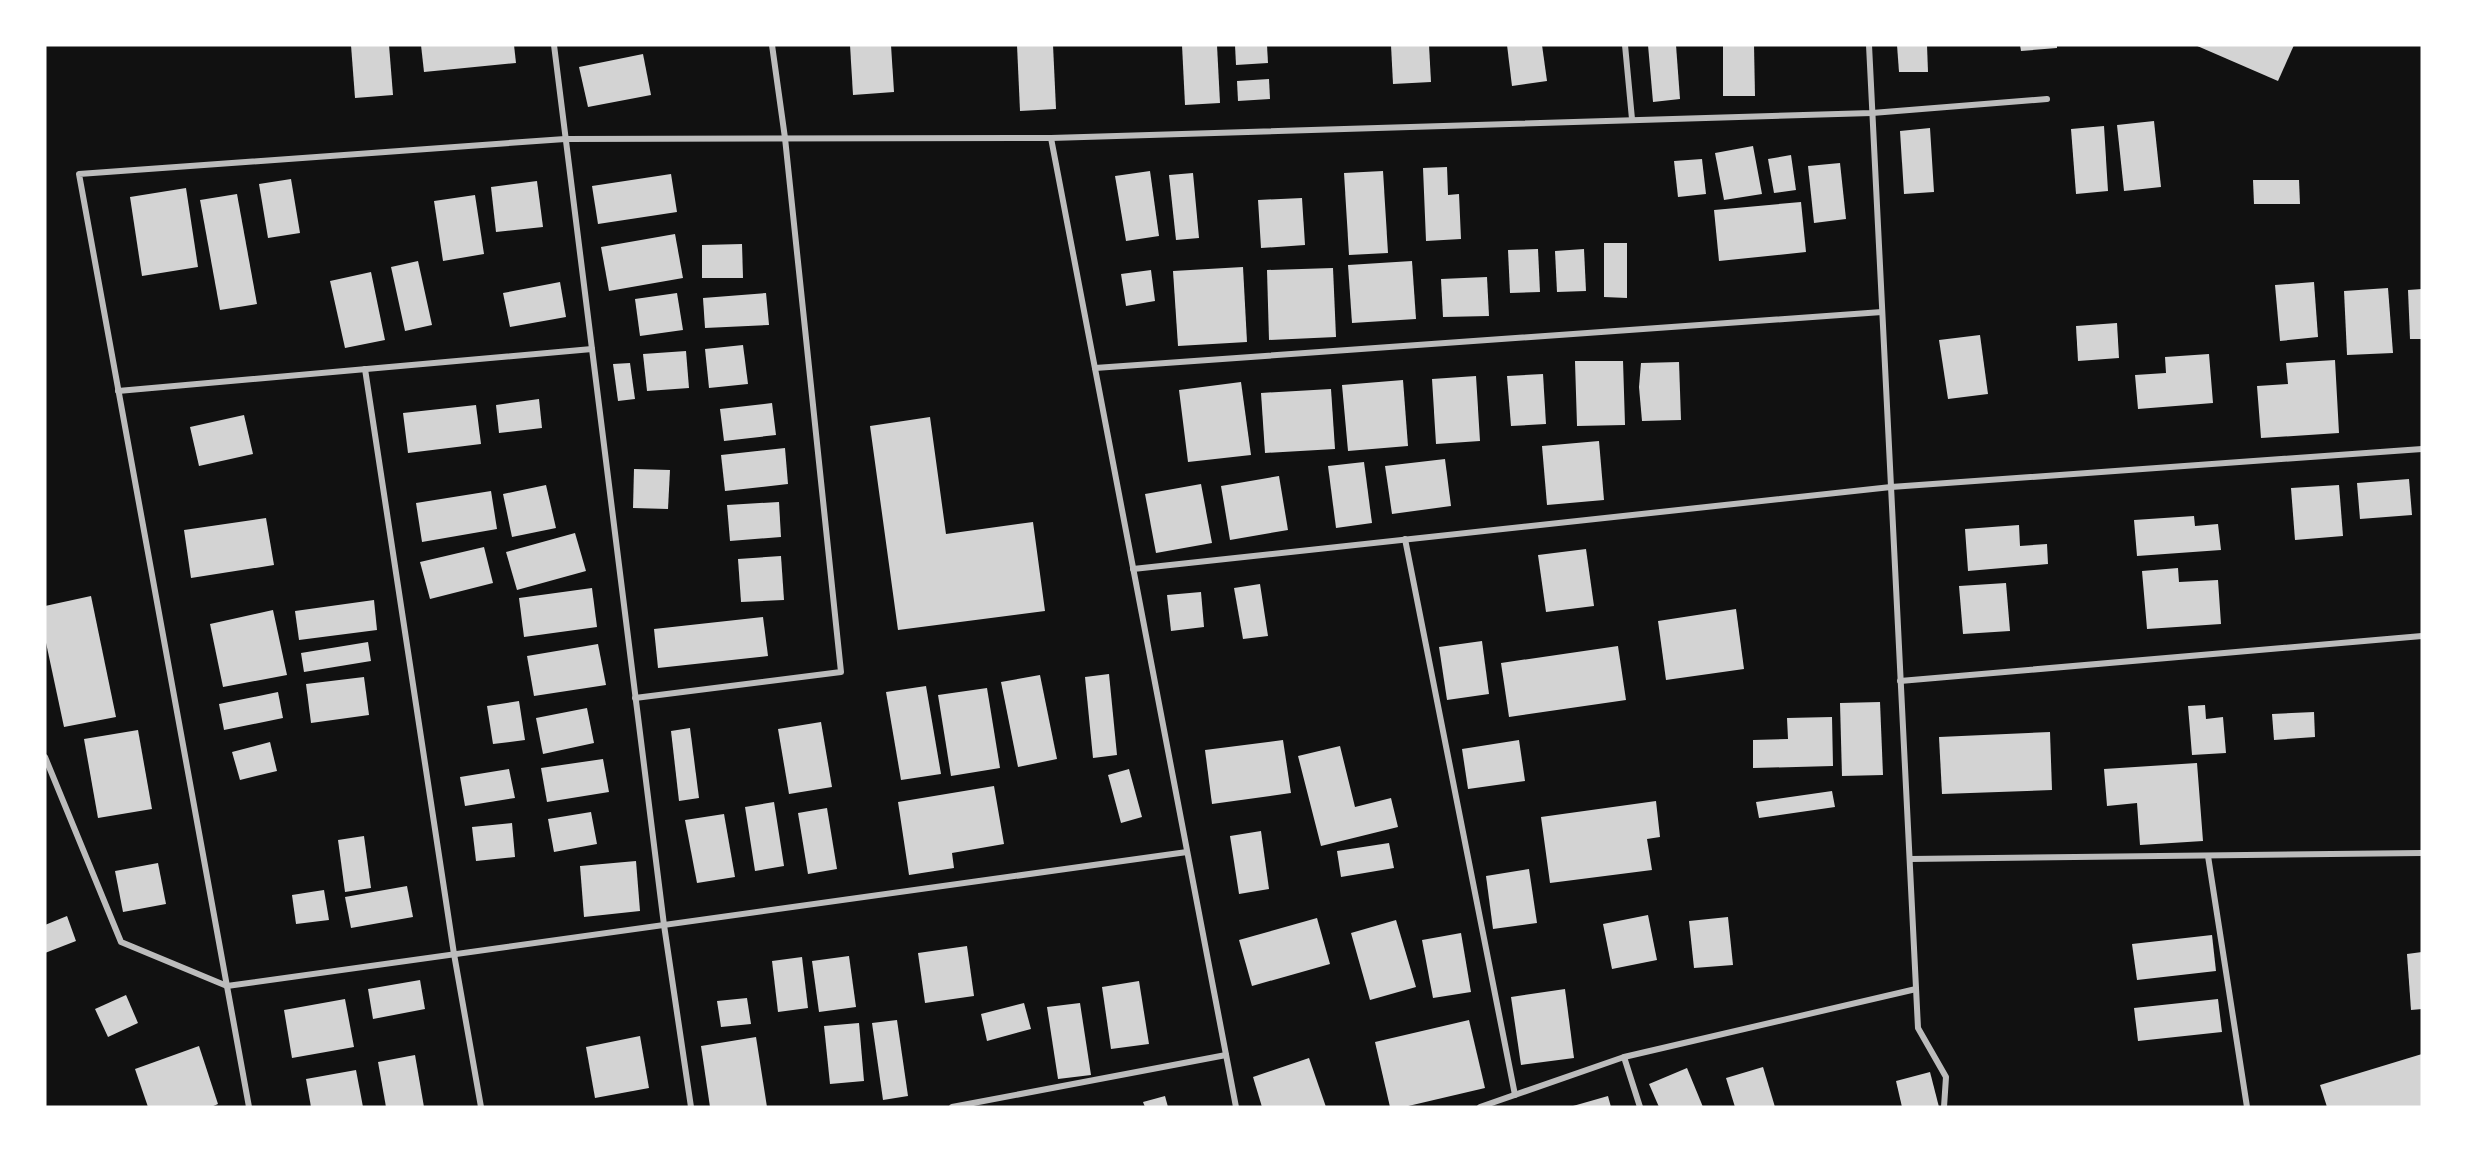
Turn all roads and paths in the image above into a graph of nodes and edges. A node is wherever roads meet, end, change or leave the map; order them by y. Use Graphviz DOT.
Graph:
graph roads {
  1 [pos="554,45"];
  2 [pos="772,45"];
  3 [pos="1625,45"];
  4 [pos="1869,45"];
  5 [pos="2047,99"];
  6 [pos="1872,113"];
  7 [pos="1632,119"];
  8 [pos="785,138"];
  9 [pos="1051,138"];
  10 [pos="565,139"];
  11 [pos="1882,312"];
  12 [pos="592,349"];
  13 [pos="1095,368"];
  14 [pos="365,369"];
  15 [pos="118,391"];
  16 [pos="2422,448"];
  17 [pos="1891,487"];
  18 [pos="1405,539"];
  19 [pos="1133,569"];
  20 [pos="2422,636"];
  21 [pos="1900,681"];
  22 [pos="635,698"];
  23 [pos="45,757"];
  24 [pos="1187,852"];
  25 [pos="2422,853"];
  26 [pos="2208,856"];
  27 [pos="1910,859"];
  28 [pos="664,925"];
  29 [pos="454,954"];
  30 [pos="227,986"];
  31 [pos="1916,989"];
  32 [pos="1226,1055"];
  33 [pos="1624,1057"];
  34 [pos="1515,1095"];
  35 [pos="249,1107"];
  36 [pos="481,1107"];
  37 [pos="690,1107"];
  38 [pos="952,1107"];
  39 [pos="1236,1107"];
  40 [pos="1480,1107"];
  41 [pos="1640,1107"];
  42 [pos="1944,1107"];
  43 [pos="2247,1107"];
  1 -- 10 [label="street"];
  2 -- 8 [label="street"];
  3 -- 7 [label="street"];
  4 -- 6 [label="street"];
  5 -- 6 [label="street"];
  6 -- 7 [label="street"];
  6 -- 11 [label="street"];
  7 -- 9 [label="street"];
  8 -- 9 [label="street"];
  8 -- 10 [label="street"];
  8 -- 22 [label="street"];
  9 -- 13 [label="street"];
  10 -- 12 [label="street"];
  10 -- 15 [label="street"];
  11 -- 13 [label="street"];
  11 -- 17 [label="street"];
  12 -- 14 [label="street"];
  12 -- 22 [label="street"];
  13 -- 19 [label="street"];
  14 -- 15 [label="street"];
  14 -- 29 [label="street"];
  15 -- 30 [label="street"];
  16 -- 17 [label="street"];
  17 -- 18 [label="street"];
  17 -- 21 [label="street"];
  18 -- 19 [label="street"];
  18 -- 34 [label="street"];
  19 -- 24 [label="street"];
  20 -- 21 [label="street"];
  21 -- 27 [label="street"];
  22 -- 28 [label="street"];
  23 -- 30 [label="street"];
  24 -- 28 [label="street"];
  24 -- 32 [label="street"];
  25 -- 26 [label="street"];
  26 -- 27 [label="street"];
  26 -- 43 [label="street"];
  27 -- 31 [label="street"];
  28 -- 29 [label="street"];
  28 -- 37 [label="street"];
  29 -- 30 [label="street"];
  29 -- 36 [label="street"];
  30 -- 35 [label="street"];
  31 -- 33 [label="street"];
  31 -- 42 [label="street"];
  32 -- 38 [label="street"];
  32 -- 39 [label="street"];
  33 -- 34 [label="street"];
  33 -- 41 [label="street"];
  34 -- 40 [label="street"];
}
